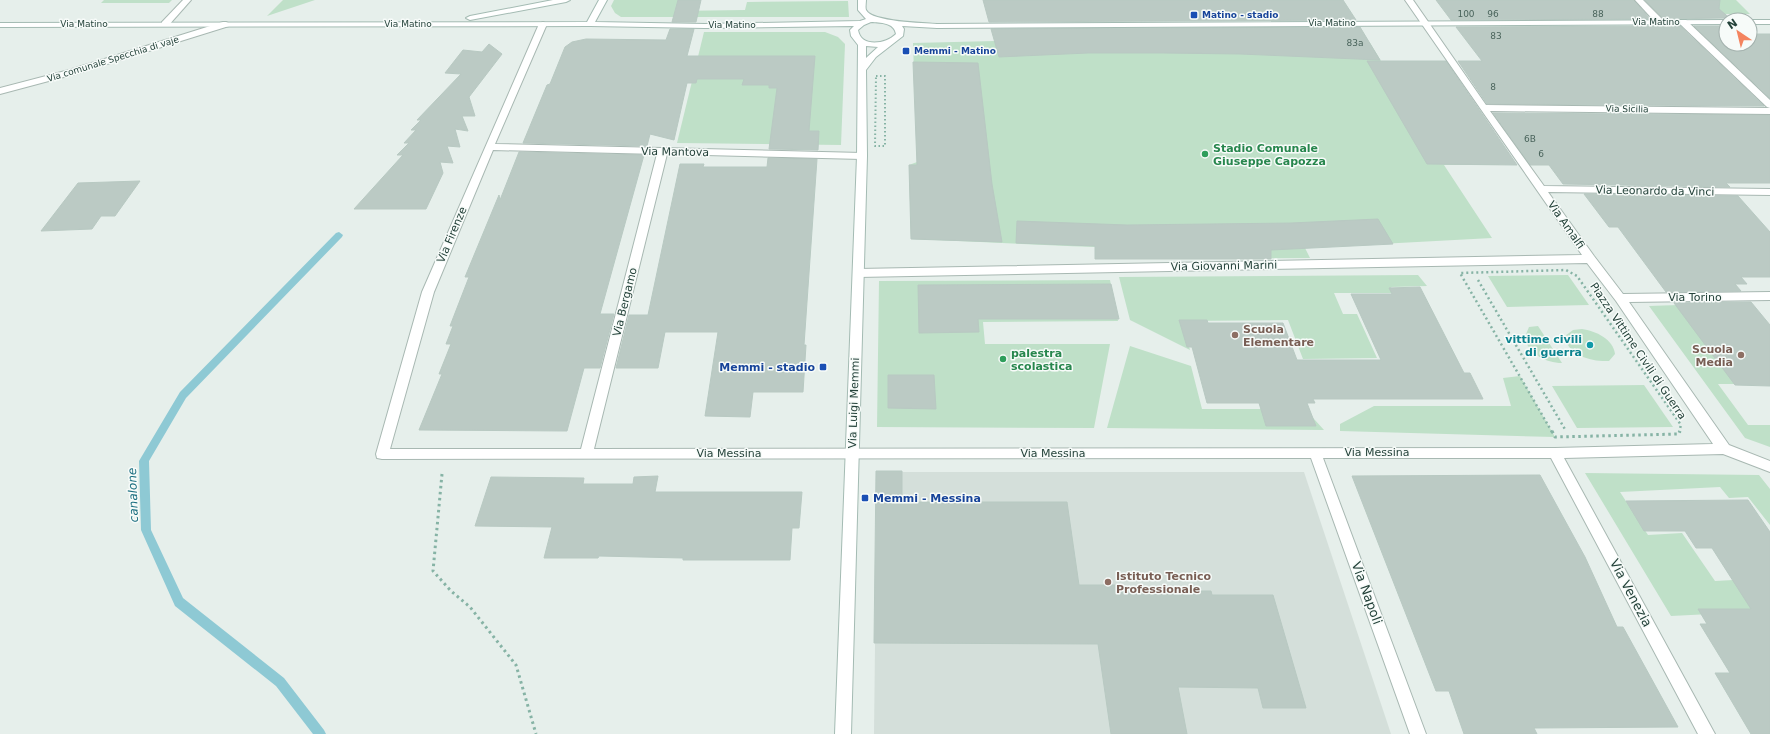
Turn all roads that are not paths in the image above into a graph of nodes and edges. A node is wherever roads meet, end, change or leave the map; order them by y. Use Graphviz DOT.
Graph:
graph roads {
  1 [pos="187,0"];
  2 [pos="566,0"];
  3 [pos="603,0"];
  4 [pos="862,0"];
  5 [pos="1409,0"];
  6 [pos="1639,0"];
  7 [pos="876,20"];
  8 [pos="1423,22"];
  9 [pos="1660,22"];
  10 [pos="1683,22"];
  11 [pos="1718,22"];
  12 [pos="1758,22"];
  13 [pos="1770,22"];
  14 [pos="860,23"];
  15 [pos="894,23"];
  16 [pos="165,24"];
  17 [pos="226,24"];
  18 [pos="435,24"];
  19 [pos="543,24"];
  20 [pos="590,24"];
  21 [pos="0,25"];
  22 [pos="817,25"];
  23 [pos="937,26"];
  24 [pos="854,34"];
  25 [pos="898,38"];
  26 [pos="860,41"];
  27 [pos="887,44"];
  28 [pos="861,71"];
  29 [pos="0,91"];
  30 [pos="1770,105"];
  31 [pos="1484,108"];
  32 [pos="1770,111"];
  33 [pos="489,147"];
  34 [pos="663,151"];
  35 [pos="862,156"];
  36 [pos="1540,189"];
  37 [pos="1770,192"];
  38 [pos="1590,259"];
  39 [pos="858,273"];
  40 [pos="1770,296"];
  41 [pos="1620,298"];
  42 [pos="1724,450"];
  43 [pos="586,453"];
  44 [pos="852,453"];
  45 [pos="1315,453"];
  46 [pos="1555,453"];
  47 [pos="382,454"];
  48 [pos="1770,466"];
  49 [pos="843,734"];
  50 [pos="1418,734"];
  51 [pos="1707,734"];
  1 -- 16 [label="street"];
  2 -- 18 [label="street"];
  3 -- 20 [label="street"];
  4 -- 7 [label="street"];
  5 -- 8 [label="street, Via Amalfi"];
  6 -- 9 [label="street"];
  7 -- 14 [label="street, Via Matino"];
  7 -- 15 [label="street, Via Matino"];
  8 -- 9 [label="street, Via Matino"];
  8 -- 23 [label="street, Via Matino"];
  8 -- 31 [label="street, Via Amalfi"];
  9 -- 10 [label="street, Via Matino"];
  10 -- 11 [label="street, Via Matino"];
  10 -- 30 [label="street"];
  12 -- 13 [label="street"];
  14 -- 22 [label="street, Via Matino"];
  14 -- 24 [label="street"];
  15 -- 23 [label="street, Via Matino"];
  15 -- 25 [label="street"];
  16 -- 17 [label="street, Via Matino"];
  16 -- 21 [label="street, Via Matino"];
  17 -- 18 [label="street, Via Matino"];
  17 -- 29 [label="street, Via comunale Specchia di vaje"];
  18 -- 19 [label="street, Via Matino"];
  19 -- 20 [label="street, Via Matino"];
  19 -- 33 [label="street, Via Firenze"];
  20 -- 22 [label="street, Via Matino"];
  22 -- 24 [label="street, Via Matino"];
  23 -- 25 [label="street, Via Matino"];
  24 -- 26 [label="street"];
  25 -- 27 [label="street, Via Matino"];
  26 -- 27 [label="street"];
  26 -- 28 [label="street, Via Luigi Memmi"];
  27 -- 28 [label="street"];
  28 -- 35 [label="street, Via Luigi Memmi"];
  31 -- 32 [label="street, Via Sicilia"];
  31 -- 36 [label="street, Via Amalfi"];
  33 -- 34 [label="street, Via Mantova"];
  33 -- 47 [label="street, Via Firenze"];
  34 -- 35 [label="street, Via Mantova"];
  34 -- 43 [label="street, Via Bergamo"];
  35 -- 39 [label="street, Via Luigi Memmi"];
  36 -- 37 [label="street, Via Leonardo da Vinci"];
  36 -- 38 [label="street, Via Amalfi"];
  38 -- 39 [label="street, Via Giovanni Marini"];
  38 -- 41 [label="street, Via Amalfi"];
  39 -- 44 [label="street, Via Luigi Memmi"];
  40 -- 41 [label="street, Via Torino"];
  41 -- 42 [label="street, Via Amalfi"];
  42 -- 46 [label="street, Via Messina"];
  42 -- 48 [label="street, Via Messina"];
  43 -- 44 [label="street, Via Messina"];
  43 -- 47 [label="street, Via Messina"];
  44 -- 45 [label="street, Via Messina"];
  44 -- 49 [label="street, Via Luigi Memmi"];
  45 -- 46 [label="street, Via Messina"];
  45 -- 50 [label="street, Via Napoli"];
  46 -- 51 [label="street, Via Venezia"];
}
